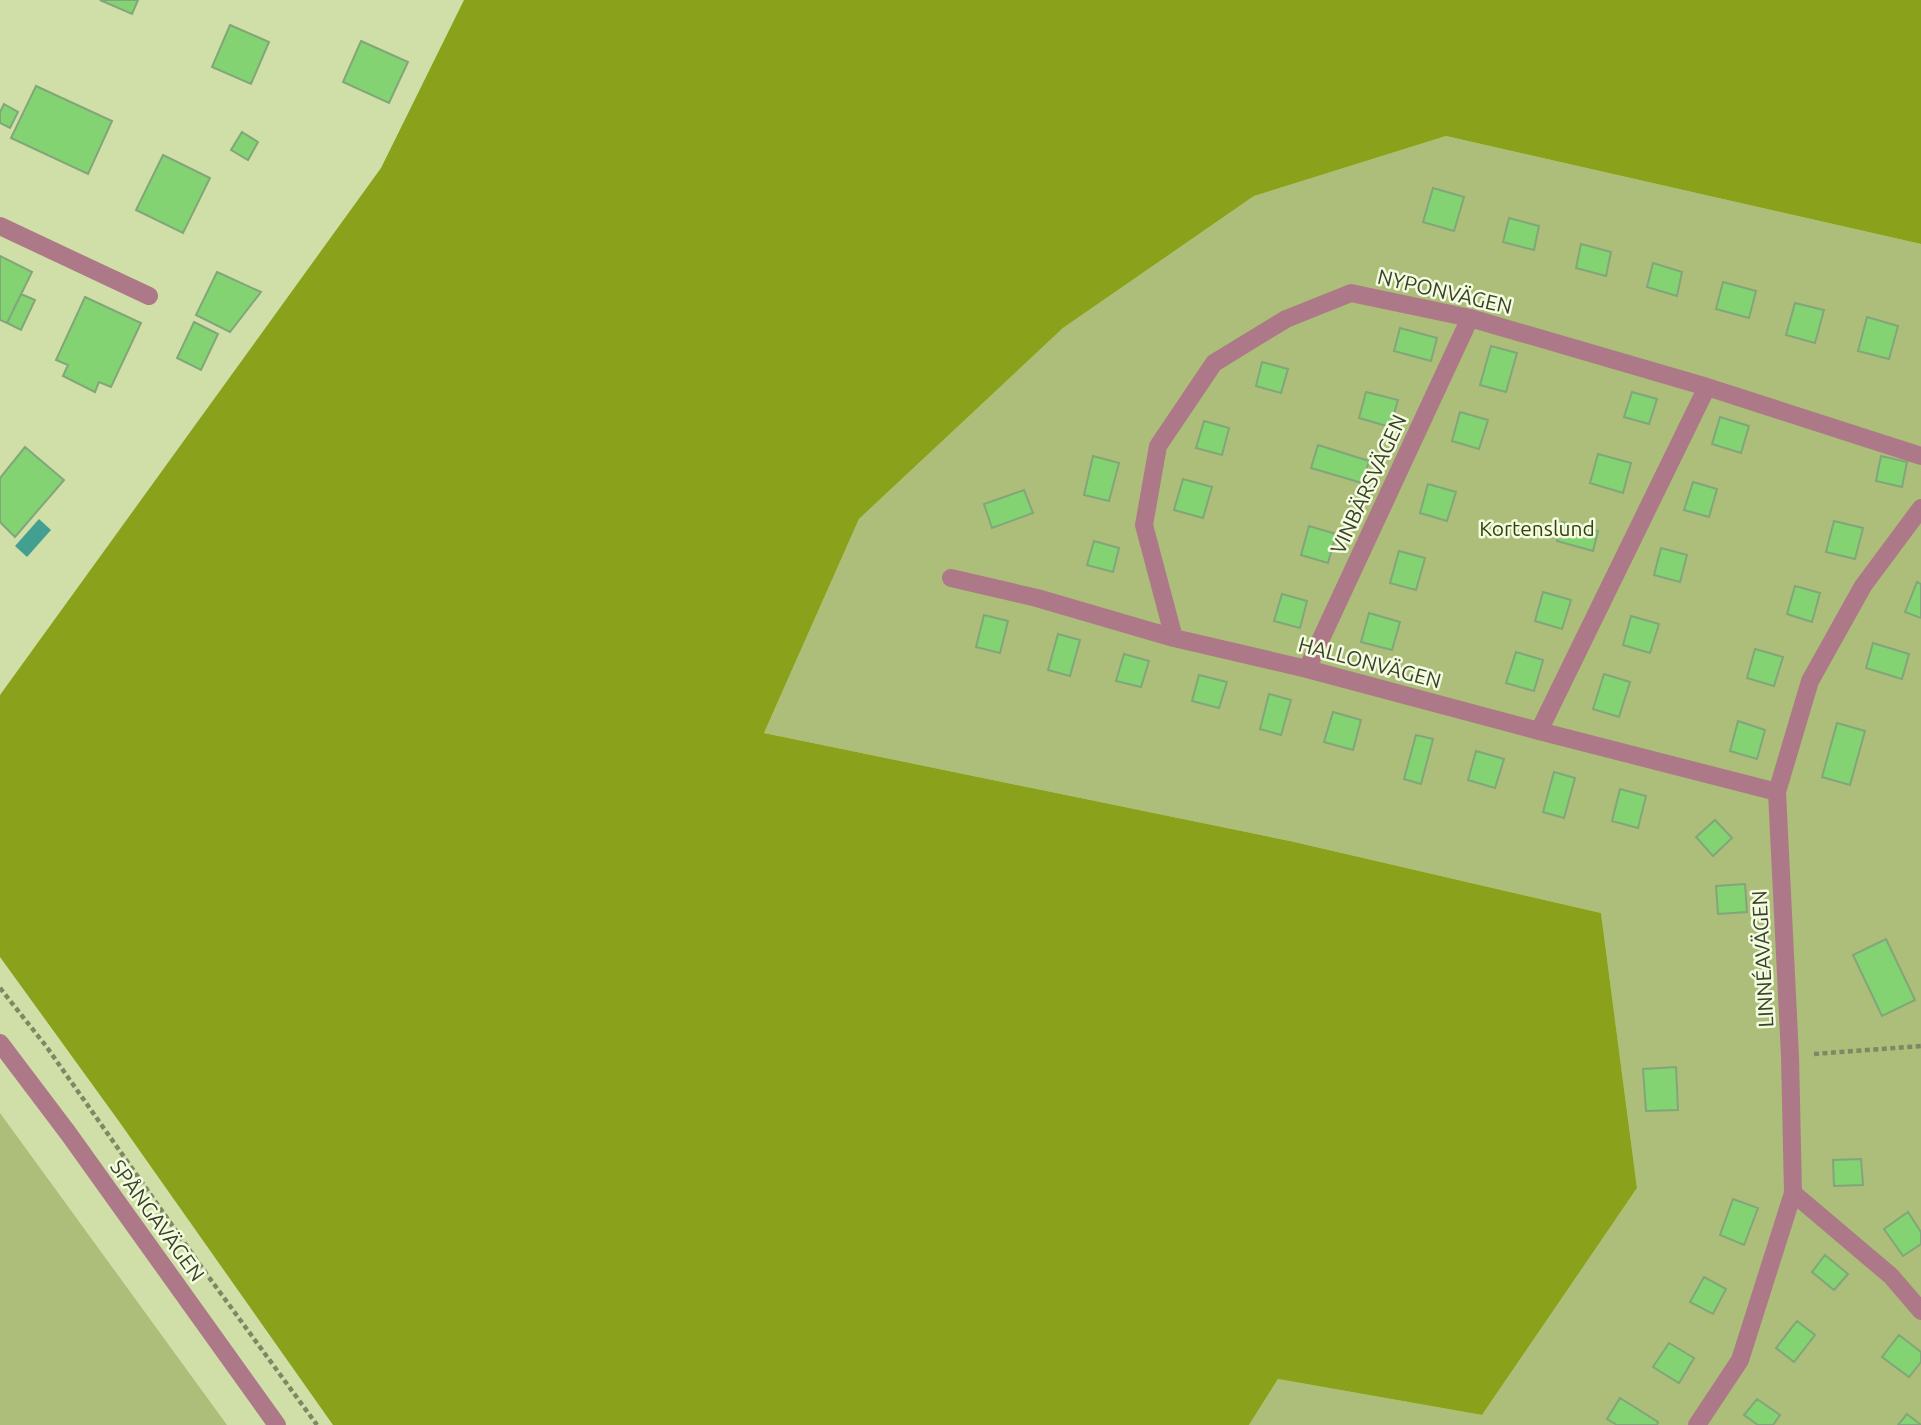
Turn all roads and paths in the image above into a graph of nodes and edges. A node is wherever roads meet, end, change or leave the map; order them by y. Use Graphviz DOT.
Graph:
graph roads {
  1 [pos="0,226"];
  2 [pos="149,296"];
  3 [pos="1470,318"];
  4 [pos="1707,387"];
  5 [pos="1921,456"];
  6 [pos="1921,508"];
  7 [pos="951,578"];
  8 [pos="1174,638"];
  9 [pos="1307,668"];
  10 [pos="1539,731"];
  11 [pos="1777,792"];
  12 [pos="0,988"];
  13 [pos="0,1043"];
  14 [pos="1921,1046"];
  15 [pos="1790,1056"];
  16 [pos="1793,1193"];
  17 [pos="1921,1311"];
  18 [pos="277,1425"];
  19 [pos="317,1425"];
  20 [pos="1696,1425"];
  1 -- 2 [label="street"];
  3 -- 4 [label="street, NYPONVÄGEN"];
  3 -- 8 [label="street, NYPONVÄGEN"];
  3 -- 9 [label="street, VINBÄRSVÄGEN"];
  4 -- 5 [label="street, NYPONVÄGEN"];
  4 -- 10 [label="street"];
  6 -- 11 [label="street, LINNÉAVÄGEN"];
  7 -- 8 [label="street, HALLONVÄGEN"];
  8 -- 9 [label="street, HALLONVÄGEN"];
  9 -- 10 [label="street, HALLONVÄGEN"];
  10 -- 11 [label="street, HALLONVÄGEN"];
  11 -- 15 [label="street, LINNÉAVÄGEN"];
  12 -- 19 [label="path"];
  13 -- 18 [label="street, SPÅNGAVÄGEN"];
  14 -- 15 [label="path"];
  15 -- 16 [label="street, LINNÉAVÄGEN"];
  16 -- 17 [label="street"];
  16 -- 20 [label="street, LINNÉAVÄGEN"];
}
